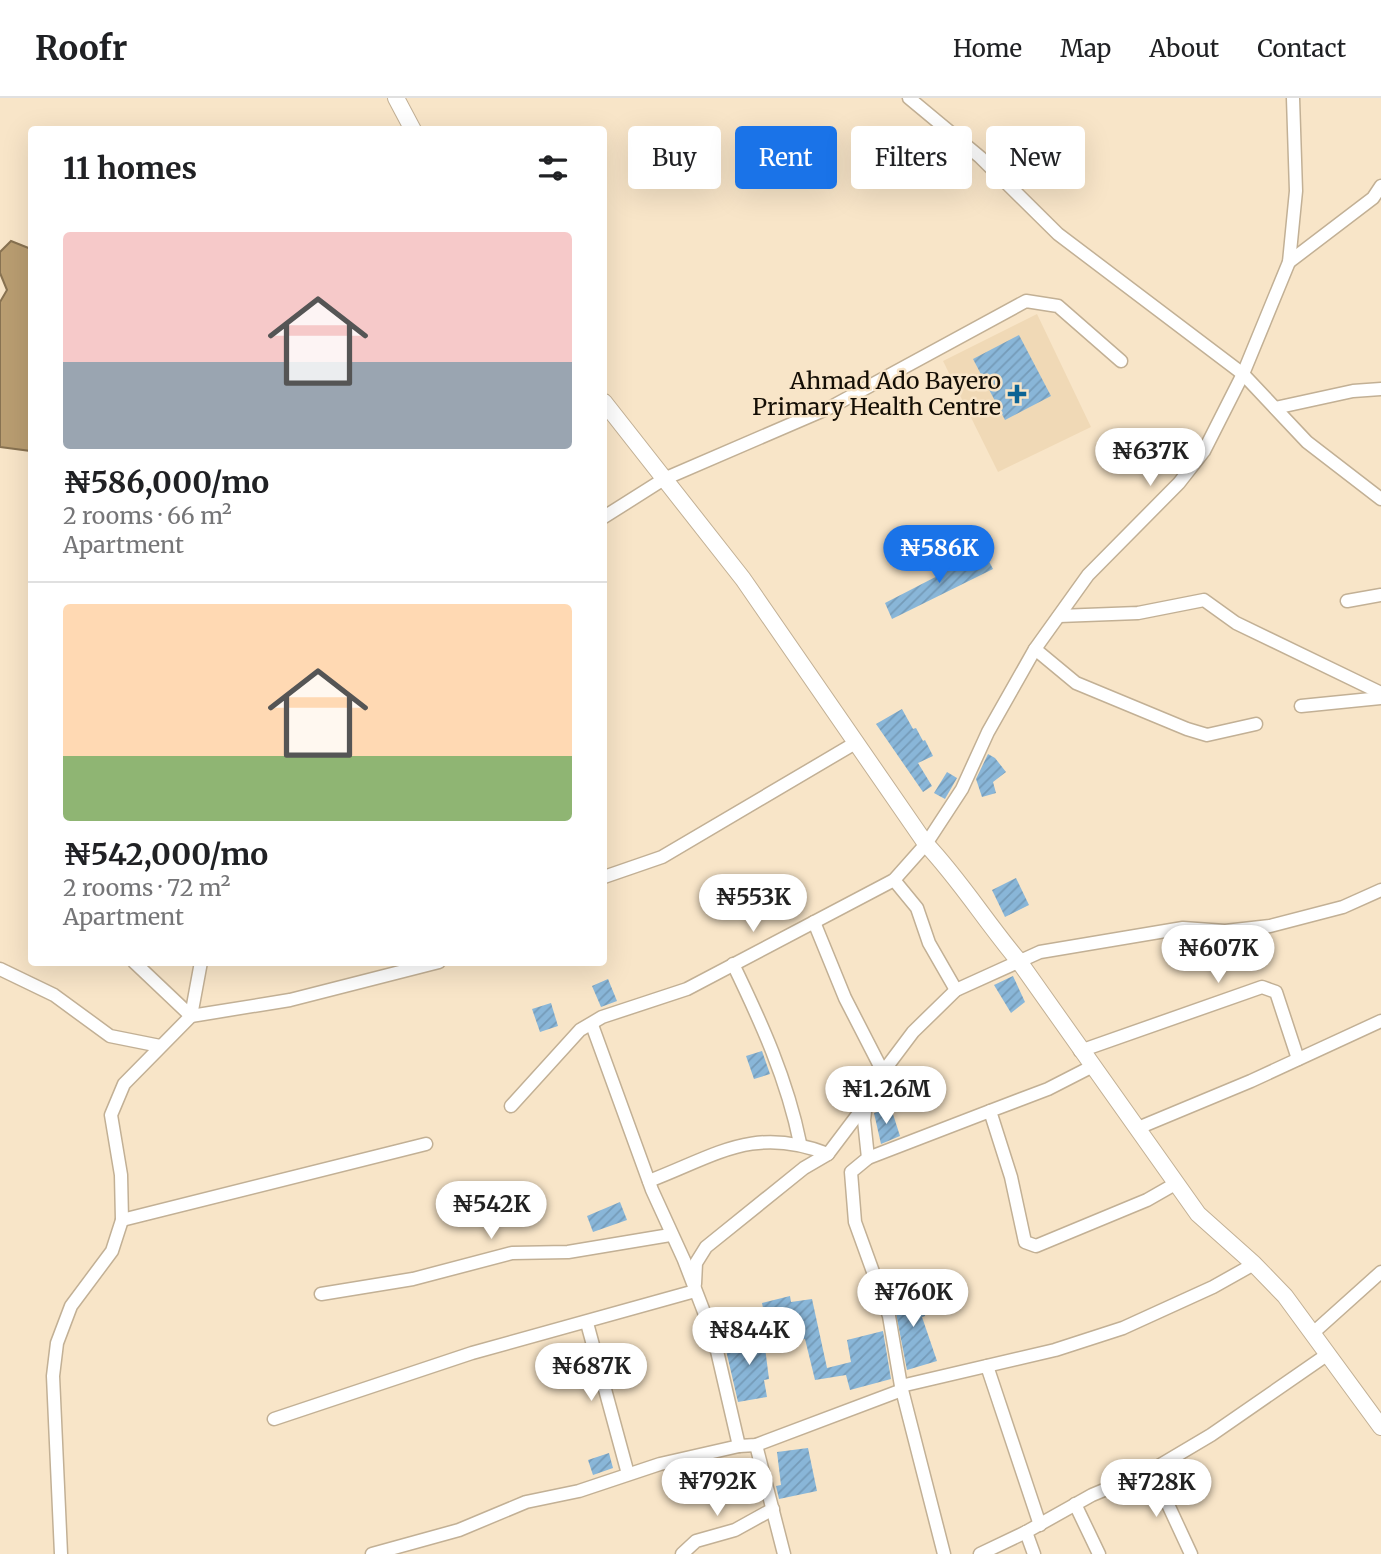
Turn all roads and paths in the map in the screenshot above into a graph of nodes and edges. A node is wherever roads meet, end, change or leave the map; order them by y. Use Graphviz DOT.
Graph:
graph roads {
  1 [pos="396,98"];
  2 [pos="908,98"];
  3 [pos="1293,98"];
  4 [pos="411,126"];
  5 [pos="1381,186"];
  6 [pos="1289,262"];
  7 [pos="1121,361"];
  8 [pos="1243,374"];
  9 [pos="1381,389"];
  10 [pos="607,406"];
  11 [pos="1275,408"];
  12 [pos="664,480"];
  13 [pos="1381,499"];
  14 [pos="607,515"];
  15 [pos="1381,594"];
  16 [pos="1347,601"];
  17 [pos="1059,616"];
  18 [pos="1035,649"];
  19 [pos="1381,695"];
  20 [pos="1301,706"];
  21 [pos="1256,724"];
  22 [pos="857,742"];
  23 [pos="926,844"];
  24 [pos="607,876"];
  25 [pos="894,880"];
  26 [pos="1381,890"];
  27 [pos="814,922"];
  28 [pos="1018,960"];
  29 [pos="733,964"];
  30 [pos="138,966"];
  31 [pos="200,966"];
  32 [pos="423,966"];
  33 [pos="0,969"];
  34 [pos="956,990"];
  35 [pos="191,1016"];
  36 [pos="1381,1021"];
  37 [pos="592,1026"];
  38 [pos="160,1045"];
  39 [pos="1080,1051"];
  40 [pos="1298,1059"];
  41 [pos="1091,1067"];
  42 [pos="883,1072"];
  43 [pos="866,1103"];
  44 [pos="511,1106"];
  45 [pos="990,1111"];
  46 [pos="1138,1128"];
  47 [pos="800,1143"];
  48 [pos="426,1144"];
  49 [pos="828,1154"];
  50 [pos="868,1158"];
  51 [pos="649,1181"];
  52 [pos="1175,1184"];
  53 [pos="122,1220"];
  54 [pos="670,1236"];
  55 [pos="1254,1264"];
  56 [pos="1381,1272"];
  57 [pos="695,1291"];
  58 [pos="321,1294"];
  59 [pos="587,1323"];
  60 [pos="1313,1333"];
  61 [pos="1328,1354"];
  62 [pos="987,1366"];
  63 [pos="902,1388"];
  64 [pos="1376,1409"];
  65 [pos="274,1419"];
  66 [pos="1381,1427"];
  67 [pos="739,1446"];
  68 [pos="756,1446"];
  69 [pos="1152,1470"];
  70 [pos="628,1474"];
  71 [pos="1076,1504"];
  72 [pos="773,1509"];
  73 [pos="1040,1525"];
  74 [pos="1026,1532"];
  75 [pos="61,1554"];
  76 [pos="372,1554"];
  77 [pos="682,1554"];
  78 [pos="784,1554"];
  79 [pos="944,1554"];
  80 [pos="980,1554"];
  81 [pos="1034,1554"];
  82 [pos="1099,1554"];
  83 [pos="1191,1554"];
  1 -- 4 [label="street"];
  2 -- 8 [label="street"];
  3 -- 6 [label="street"];
  5 -- 6 [label="street"];
  6 -- 8 [label="street"];
  7 -- 12 [label="street"];
  8 -- 11 [label="street"];
  8 -- 17 [label="street"];
  9 -- 11 [label="street"];
  10 -- 12 [label="street"];
  11 -- 13 [label="street"];
  12 -- 14 [label="street"];
  12 -- 22 [label="street"];
  15 -- 16 [label="street"];
  17 -- 18 [label="street"];
  17 -- 19 [label="street"];
  18 -- 21 [label="street"];
  18 -- 23 [label="street"];
  19 -- 20 [label="street"];
  22 -- 23 [label="street"];
  22 -- 24 [label="street"];
  23 -- 25 [label="street"];
  23 -- 28 [label="street"];
  25 -- 27 [label="street"];
  25 -- 34 [label="street"];
  26 -- 28 [label="street"];
  27 -- 29 [label="street"];
  27 -- 42 [label="street"];
  28 -- 34 [label="street"];
  28 -- 39 [label="street"];
  29 -- 37 [label="street"];
  29 -- 47 [label="street"];
  30 -- 35 [label="street"];
  31 -- 35 [label="street"];
  32 -- 35 [label="street"];
  33 -- 38 [label="street"];
  34 -- 42 [label="street"];
  35 -- 38 [label="street"];
  36 -- 40 [label="street"];
  37 -- 44 [label="street"];
  37 -- 51 [label="street"];
  38 -- 53 [label="street"];
  39 -- 40 [label="street"];
  39 -- 41 [label="street"];
  40 -- 46 [label="street"];
  41 -- 45 [label="street"];
  41 -- 46 [label="street"];
  42 -- 43 [label="street"];
  43 -- 49 [label="street"];
  43 -- 50 [label="street"];
  45 -- 50 [label="street"];
  45 -- 52 [label="street"];
  46 -- 52 [label="street"];
  47 -- 49 [label="street"];
  47 -- 51 [label="street"];
  48 -- 53 [label="street"];
  49 -- 57 [label="street"];
  50 -- 63 [label="street"];
  51 -- 54 [label="street"];
  52 -- 55 [label="street"];
  53 -- 75 [label="street"];
  54 -- 57 [label="street"];
  54 -- 58 [label="street"];
  55 -- 60 [label="street"];
  55 -- 62 [label="street"];
  56 -- 60 [label="street"];
  57 -- 59 [label="street"];
  57 -- 67 [label="street"];
  59 -- 65 [label="street"];
  59 -- 70 [label="street"];
  60 -- 61 [label="street"];
  61 -- 64 [label="street"];
  61 -- 69 [label="street"];
  62 -- 63 [label="street"];
  62 -- 73 [label="street"];
  63 -- 68 [label="street"];
  63 -- 79 [label="street"];
  64 -- 66 [label="street"];
  67 -- 68 [label="street"];
  67 -- 70 [label="street"];
  68 -- 72 [label="street"];
  69 -- 71 [label="street"];
  69 -- 83 [label="street"];
  70 -- 76 [label="street"];
  71 -- 73 [label="street"];
  71 -- 82 [label="street"];
  72 -- 77 [label="street"];
  72 -- 78 [label="street"];
  73 -- 74 [label="street"];
  74 -- 80 [label="street"];
  74 -- 81 [label="street"];
}
